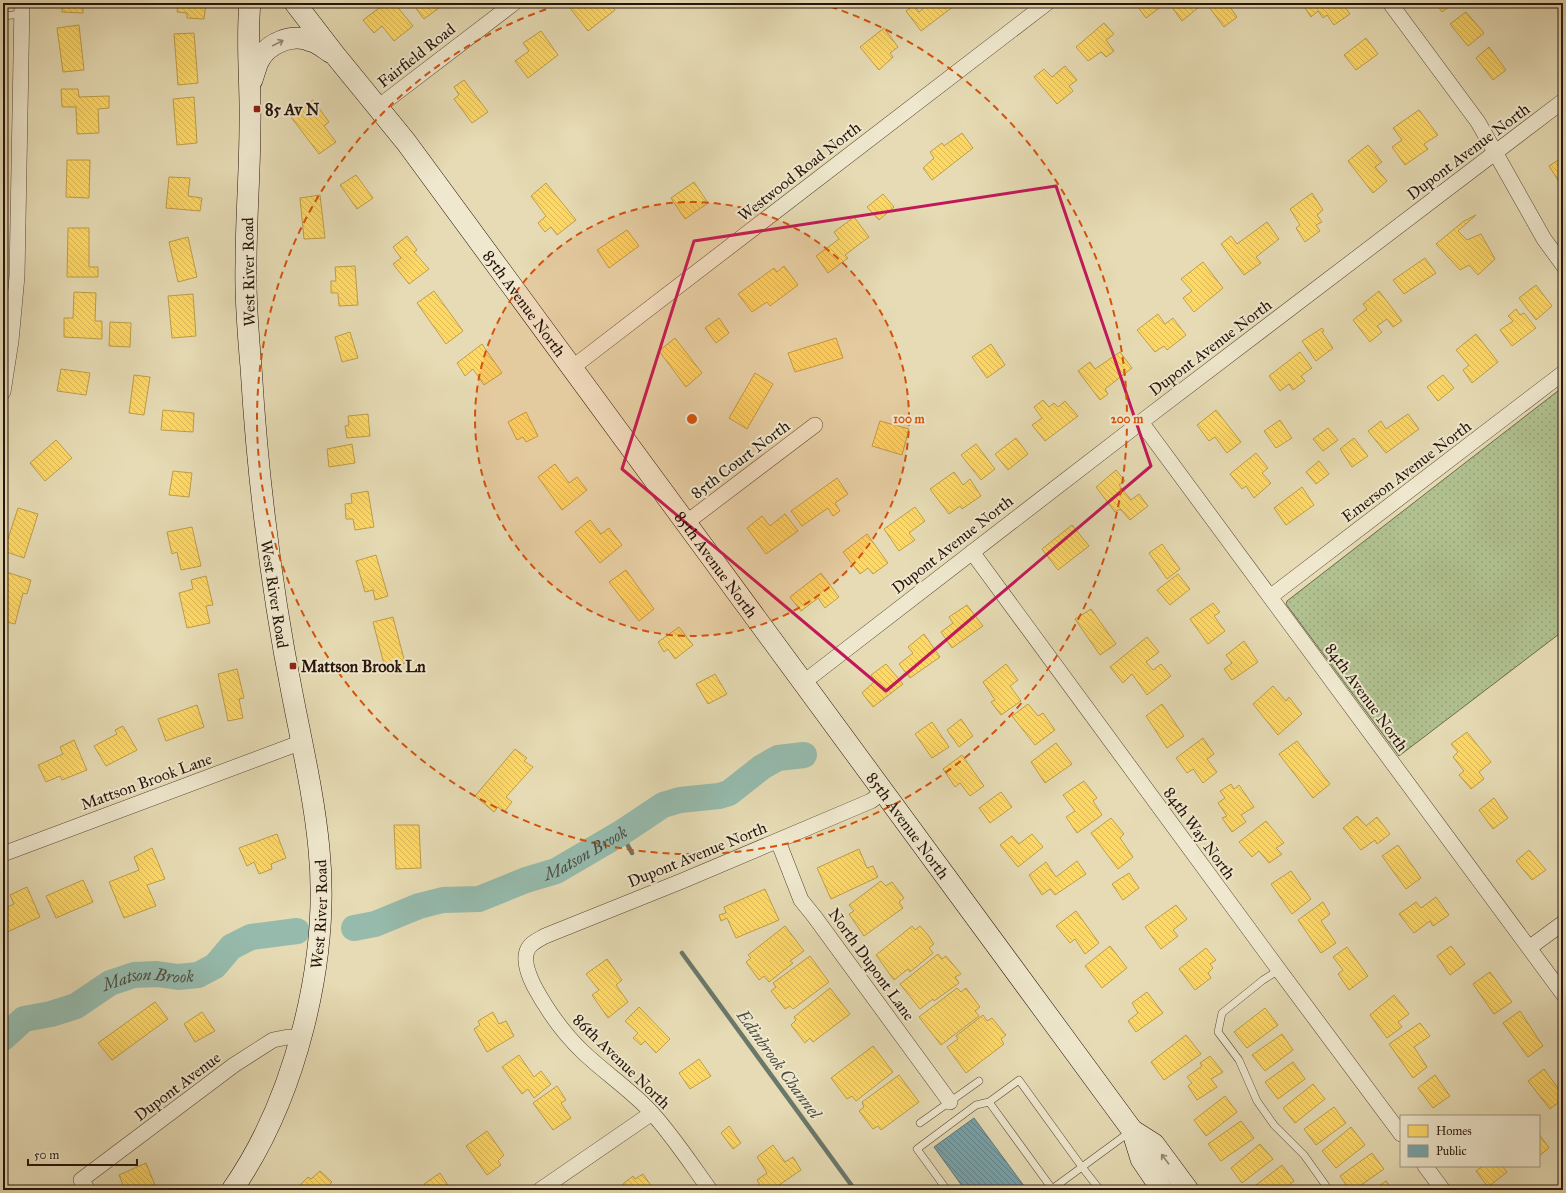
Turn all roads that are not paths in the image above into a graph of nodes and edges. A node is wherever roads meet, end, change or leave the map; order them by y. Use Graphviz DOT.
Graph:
graph roads {
  1 [pos="250,3"];
  2 [pos="295,3"];
  3 [pos="514,3"];
  4 [pos="1047,3"];
  5 [pos="1390,3"];
  6 [pos="22,9"];
  7 [pos="3,16"];
  8 [pos="335,55"];
  9 [pos="250,85"];
  10 [pos="1563,101"];
  11 [pos="378,107"];
  12 [pos="1495,152"];
  13 [pos="1563,265"];
  14 [pos="573,367"];
  15 [pos="1563,373"];
  16 [pos="3,392"];
  17 [pos="1141,422"];
  18 [pos="815,425"];
  19 [pos="686,522"];
  20 [pos="972,552"];
  21 [pos="1270,597"];
  22 [pos="804,682"];
  23 [pos="302,742"];
  24 [pos="883,792"];
  25 [pos="778,841"];
  26 [pos="3,854"];
  27 [pos="1563,923"];
  28 [pos="1530,948"];
  29 [pos="527,951"];
  30 [pos="1278,970"];
  31 [pos="1563,994"];
  32 [pos="301,1038"];
  33 [pos="979,1081"];
  34 [pos="950,1102"];
  35 [pos="989,1102"];
  36 [pos="652,1113"];
  37 [pos="920,1123"];
  38 [pos="1132,1130"];
  39 [pos="1400,1133"];
  40 [pos="1082,1167"];
  41 [pos="1426,1167"];
  42 [pos="84,1185"];
  43 [pos="232,1190"];
  44 [pos="540,1190"];
  45 [pos="710,1190"];
  46 [pos="947,1190"];
  47 [pos="1053,1190"];
  48 [pos="1100,1190"];
  49 [pos="1162,1190"];
  50 [pos="1188,1190"];
  51 [pos="1329,1190"];
  52 [pos="1443,1190"];
  1 -- 9 [label="street, West River Road"];
  2 -- 8 [label="street, 85th Avenue North"];
  3 -- 11 [label="street, Fairfield Road"];
  4 -- 14 [label="street, Westwood Road North"];
  5 -- 12 [label="street"];
  6 -- 7 [label="lane"];
  6 -- 16 [label="street"];
  9 -- 8 [label="street, one-way"];
  8 -- 11 [label="street, 85th Avenue North"];
  9 -- 23 [label="street, West River Road"];
  10 -- 12 [label="street, Dupont Avenue North"];
  11 -- 14 [label="street, 85th Avenue North"];
  12 -- 13 [label="street"];
  12 -- 17 [label="street, Dupont Avenue North"];
  14 -- 19 [label="street, 85th Avenue North"];
  15 -- 21 [label="street, Emerson Avenue North"];
  17 -- 20 [label="street, Dupont Avenue North"];
  17 -- 21 [label="street, 84th Avenue North"];
  18 -- 19 [label="street, 85th Court North"];
  19 -- 22 [label="street, 85th Avenue North"];
  20 -- 22 [label="street, Dupont Avenue North"];
  20 -- 30 [label="street, 84th Way North"];
  21 -- 28 [label="street, 84th Avenue North"];
  22 -- 24 [label="street, 85th Avenue North"];
  23 -- 26 [label="street, Mattson Brook Lane"];
  23 -- 32 [label="street, West River Road"];
  24 -- 25 [label="street, Dupont Avenue North"];
  24 -- 38 [label="street, 85th Avenue North"];
  25 -- 29 [label="street, Dupont Avenue North"];
  25 -- 34 [label="street, North Dupont Lane"];
  27 -- 28 [label="street"];
  28 -- 31 [label="street, 84th Avenue North"];
  29 -- 36 [label="street, 86th Avenue North"];
  30 -- 39 [label="street, 84th Way North"];
  30 -- 51 [label="lane"];
  32 -- 42 [label="street, Dupont Avenue"];
  32 -- 43 [label="street, West River Road"];
  33 -- 34 [label="lane"];
  34 -- 37 [label="lane"];
  35 -- 40 [label="lane"];
  35 -- 46 [label="lane"];
  35 -- 47 [label="lane"];
  36 -- 44 [label="street"];
  36 -- 45 [label="street, 86th Avenue North"];
  38 -- 40 [label="lane"];
  38 -- 49 [label="street, 85th Avenue North"];
  50 -- 38 [label="street, 85th Avenue North, one-way"];
  40 -- 47 [label="lane"];
  40 -- 48 [label="lane"];
  41 -- 52 [label="street"];
}
